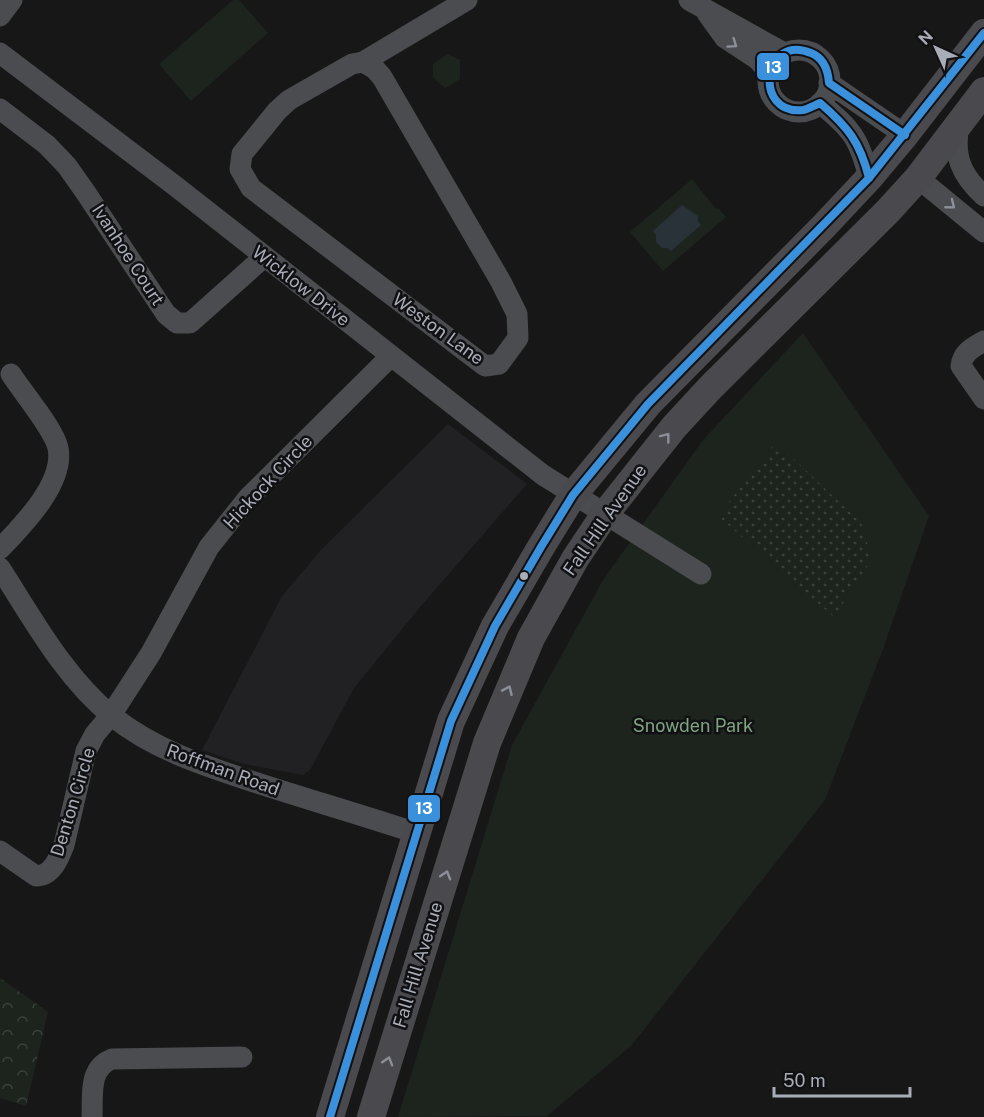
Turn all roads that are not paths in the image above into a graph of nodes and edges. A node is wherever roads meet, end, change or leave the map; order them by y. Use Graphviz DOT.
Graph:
graph roads {
  1 [pos="12,0"];
  2 [pos="467,0"];
  3 [pos="697,5"];
  4 [pos="0,16"];
  5 [pos="984,33"];
  6 [pos="0,53"];
  7 [pos="784,54"];
  8 [pos="363,62"];
  9 [pos="769,72"];
  10 [pos="829,83"];
  11 [pos="984,91"];
  12 [pos="820,103"];
  13 [pos="0,109"];
  14 [pos="959,124"];
  15 [pos="905,135"];
  16 [pos="869,178"];
  17 [pos="918,178"];
  18 [pos="984,196"];
  19 [pos="984,232"];
  20 [pos="264,257"];
  21 [pos="984,341"];
  22 [pos="390,357"];
  23 [pos="11,374"];
  24 [pos="984,399"];
  25 [pos="573,495"];
  26 [pos="605,514"];
  27 [pos="0,549"];
  28 [pos="0,568"];
  29 [pos="701,574"];
  30 [pos="111,715"];
  31 [pos="416,833"];
  32 [pos="0,851"];
  33 [pos="242,1057"];
  34 [pos="92,1117"];
  35 [pos="330,1117"];
  36 [pos="371,1117"];
  1 -- 4 [label="street"];
  2 -- 8 [label="street, Weston Lane"];
  3 -- 7 [label="street"];
  3 -- 9 [label="street, one-way"];
  5 -- 15 [label="main road, Fall Hill Avenue"];
  6 -- 20 [label="street, Wicklow Drive"];
  7 -- 9 [label="street"];
  7 -- 10 [label="street"];
  8 -- 8 [label="street, Weston Lane"];
  9 -- 12 [label="street"];
  10 -- 12 [label="street"];
  10 -- 15 [label="street"];
  11 -- 14 [label="main road, Fall Hill Avenue"];
  12 -- 16 [label="street"];
  13 -- 20 [label="street, Ivanhoe Court"];
  14 -- 17 [label="main road, Fall Hill Avenue"];
  14 -- 18 [label="street"];
  15 -- 16 [label="main road, Fall Hill Avenue"];
  15 -- 17 [label="main road"];
  16 -- 25 [label="main road, Fall Hill Avenue"];
  17 -- 19 [label="street, one-way"];
  26 -- 17 [label="main road, Fall Hill Avenue, one-way"];
  20 -- 22 [label="street, Wicklow Drive"];
  21 -- 24 [label="street"];
  22 -- 25 [label="street, Wicklow Drive"];
  22 -- 30 [label="street, Hickock Circle"];
  23 -- 27 [label="street"];
  25 -- 26 [label="street, Wicklow Drive"];
  25 -- 31 [label="main road, Fall Hill Avenue"];
  26 -- 29 [label="street"];
  36 -- 26 [label="main road, Fall Hill Avenue, one-way"];
  28 -- 30 [label="street, Roffman Road"];
  30 -- 31 [label="street, Roffman Road"];
  30 -- 32 [label="street, Denton Circle"];
  31 -- 35 [label="main road, Fall Hill Avenue"];
  33 -- 34 [label="street"];
}
